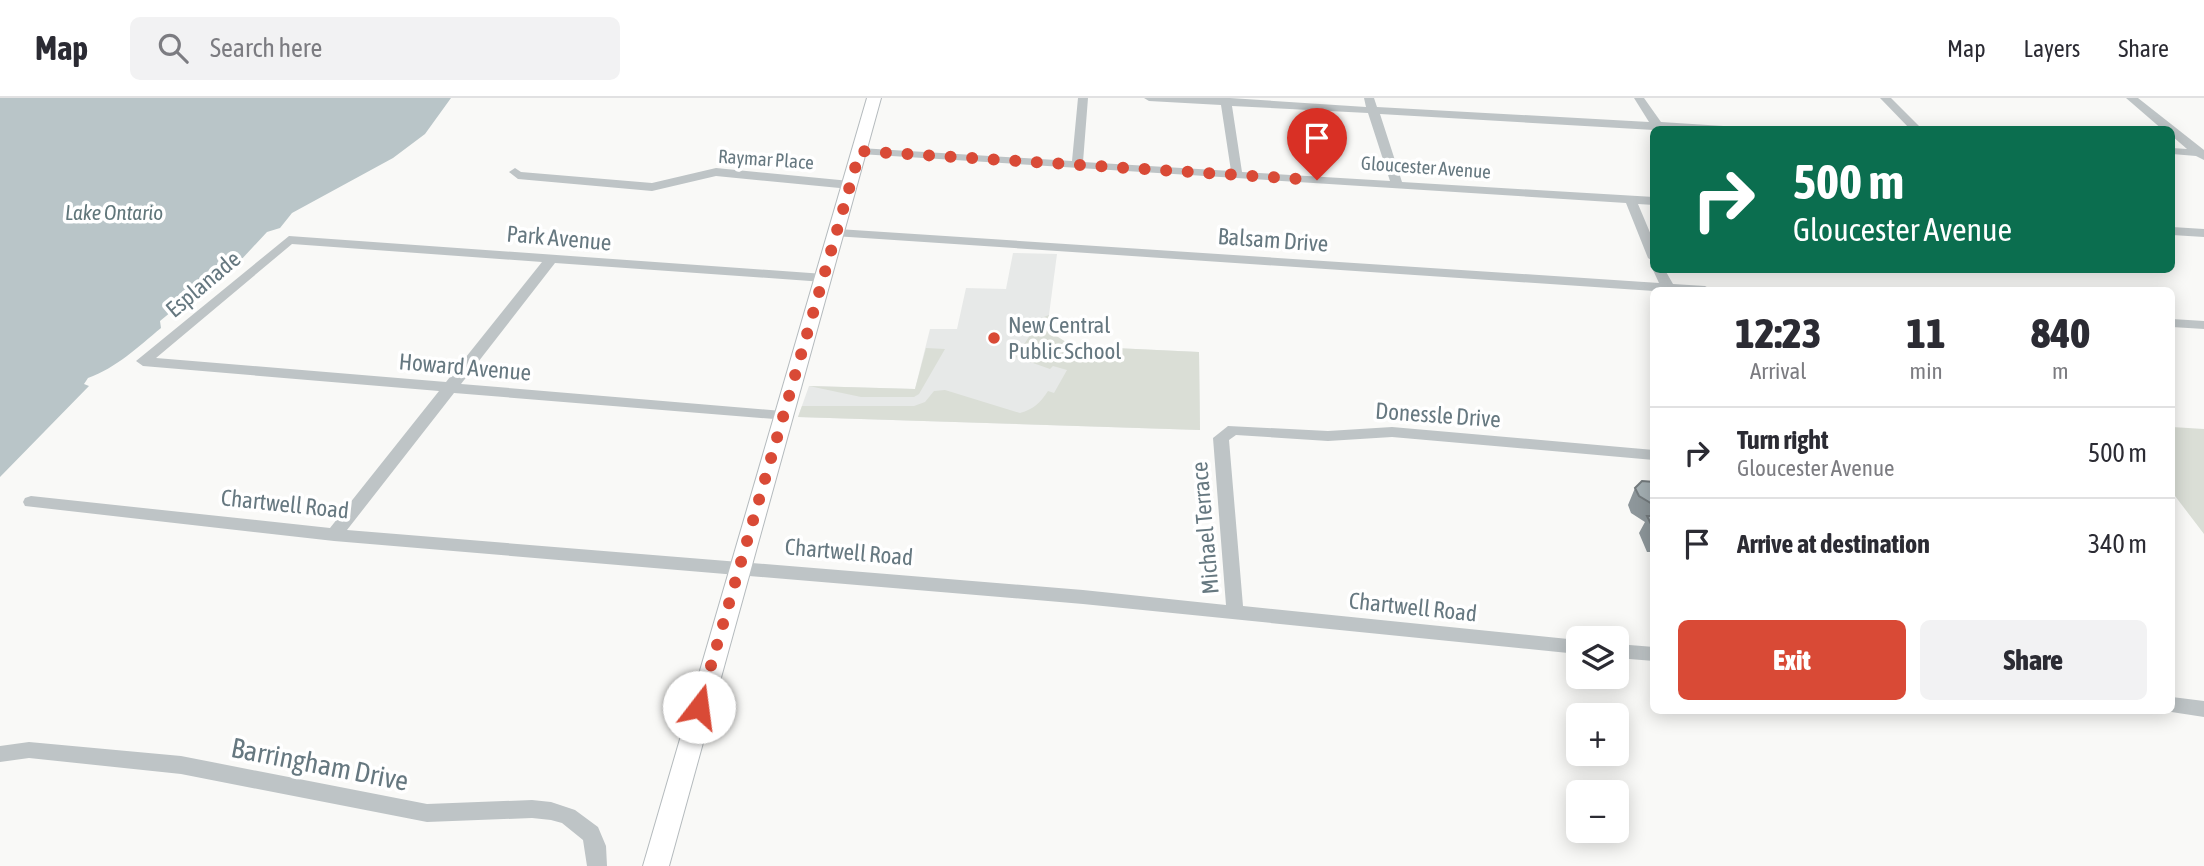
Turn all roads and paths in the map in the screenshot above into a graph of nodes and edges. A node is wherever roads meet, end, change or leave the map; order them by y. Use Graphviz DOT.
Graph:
graph roads {
  1 [pos="874,98"];
  2 [pos="1083,98"];
  3 [pos="1149,98"];
  4 [pos="1639,98"];
  5 [pos="1885,98"];
  6 [pos="2131,98"];
  7 [pos="1226,100"];
  8 [pos="1371,104"];
  9 [pos="1650,126"];
  10 [pos="1657,126"];
  11 [pos="1914,126"];
  12 [pos="2166,126"];
  13 [pos="2175,133"];
  14 [pos="860,151"];
  15 [pos="2175,151"];
  16 [pos="2202,154"];
  17 [pos="1077,165"];
  18 [pos="515,172"];
  19 [pos="1237,174"];
  20 [pos="850,185"];
  21 [pos="1397,185"];
  22 [pos="1630,199"];
  23 [pos="1650,201"];
  24 [pos="2175,231"];
  25 [pos="838,233"];
  26 [pos="2204,233"];
  27 [pos="289,240"];
  28 [pos="1650,248"];
  29 [pos="553,257"];
  30 [pos="824,278"];
  31 [pos="1653,287"];
  32 [pos="2175,323"];
  33 [pos="2204,325"];
  34 [pos="143,361"];
  35 [pos="447,389"];
  36 [pos="782,416"];
  37 [pos="1221,438"];
  38 [pos="1650,455"];
  39 [pos="31,502"];
  40 [pos="334,535"];
  41 [pos="738,567"];
  42 [pos="1235,613"];
  43 [pos="1566,646"];
  44 [pos="1629,652"];
  45 [pos="1650,654"];
  46 [pos="2175,705"];
  47 [pos="2204,709"];
  48 [pos="0,754"];
  49 [pos="597,866"];
  50 [pos="656,866"];
  1 -- 14 [label="main road"];
  2 -- 17 [label="street"];
  3 -- 7 [label="street"];
  4 -- 10 [label="street"];
  5 -- 11 [label="street"];
  6 -- 12 [label="street"];
  7 -- 8 [label="street"];
  7 -- 19 [label="street"];
  8 -- 9 [label="street"];
  8 -- 21 [label="street"];
  13 -- 16 [label="street"];
  14 -- 17 [label="street, Gloucester Avenue"];
  14 -- 20 [label="main road"];
  15 -- 16 [label="street"];
  17 -- 19 [label="street, Gloucester Avenue"];
  18 -- 20 [label="street, Raymar Place"];
  19 -- 21 [label="street, Gloucester Avenue"];
  20 -- 25 [label="main road"];
  21 -- 22 [label="street, Gloucester Avenue"];
  22 -- 23 [label="street, Gloucester Avenue"];
  22 -- 28 [label="street"];
  24 -- 26 [label="street"];
  25 -- 30 [label="main road"];
  25 -- 31 [label="street, Balsam Drive"];
  27 -- 29 [label="street, Park Avenue"];
  27 -- 34 [label="street, Esplanade"];
  29 -- 30 [label="street, Park Avenue"];
  29 -- 35 [label="street"];
  30 -- 36 [label="main road"];
  32 -- 33 [label="street"];
  34 -- 35 [label="street, Howard Avenue"];
  35 -- 36 [label="street, Howard Avenue"];
  35 -- 40 [label="street"];
  36 -- 41 [label="main road"];
  37 -- 38 [label="street, Donessle Drive"];
  37 -- 42 [label="street, Michael Terrace"];
  39 -- 40 [label="street, Chartwell Road"];
  40 -- 41 [label="street, Chartwell Road"];
  41 -- 42 [label="street, Chartwell Road"];
  41 -- 50 [label="main road"];
  42 -- 43 [label="street, Chartwell Road"];
  44 -- 45 [label="street"];
  46 -- 47 [label="street"];
  48 -- 49 [label="street, Barringham Drive"];
}
